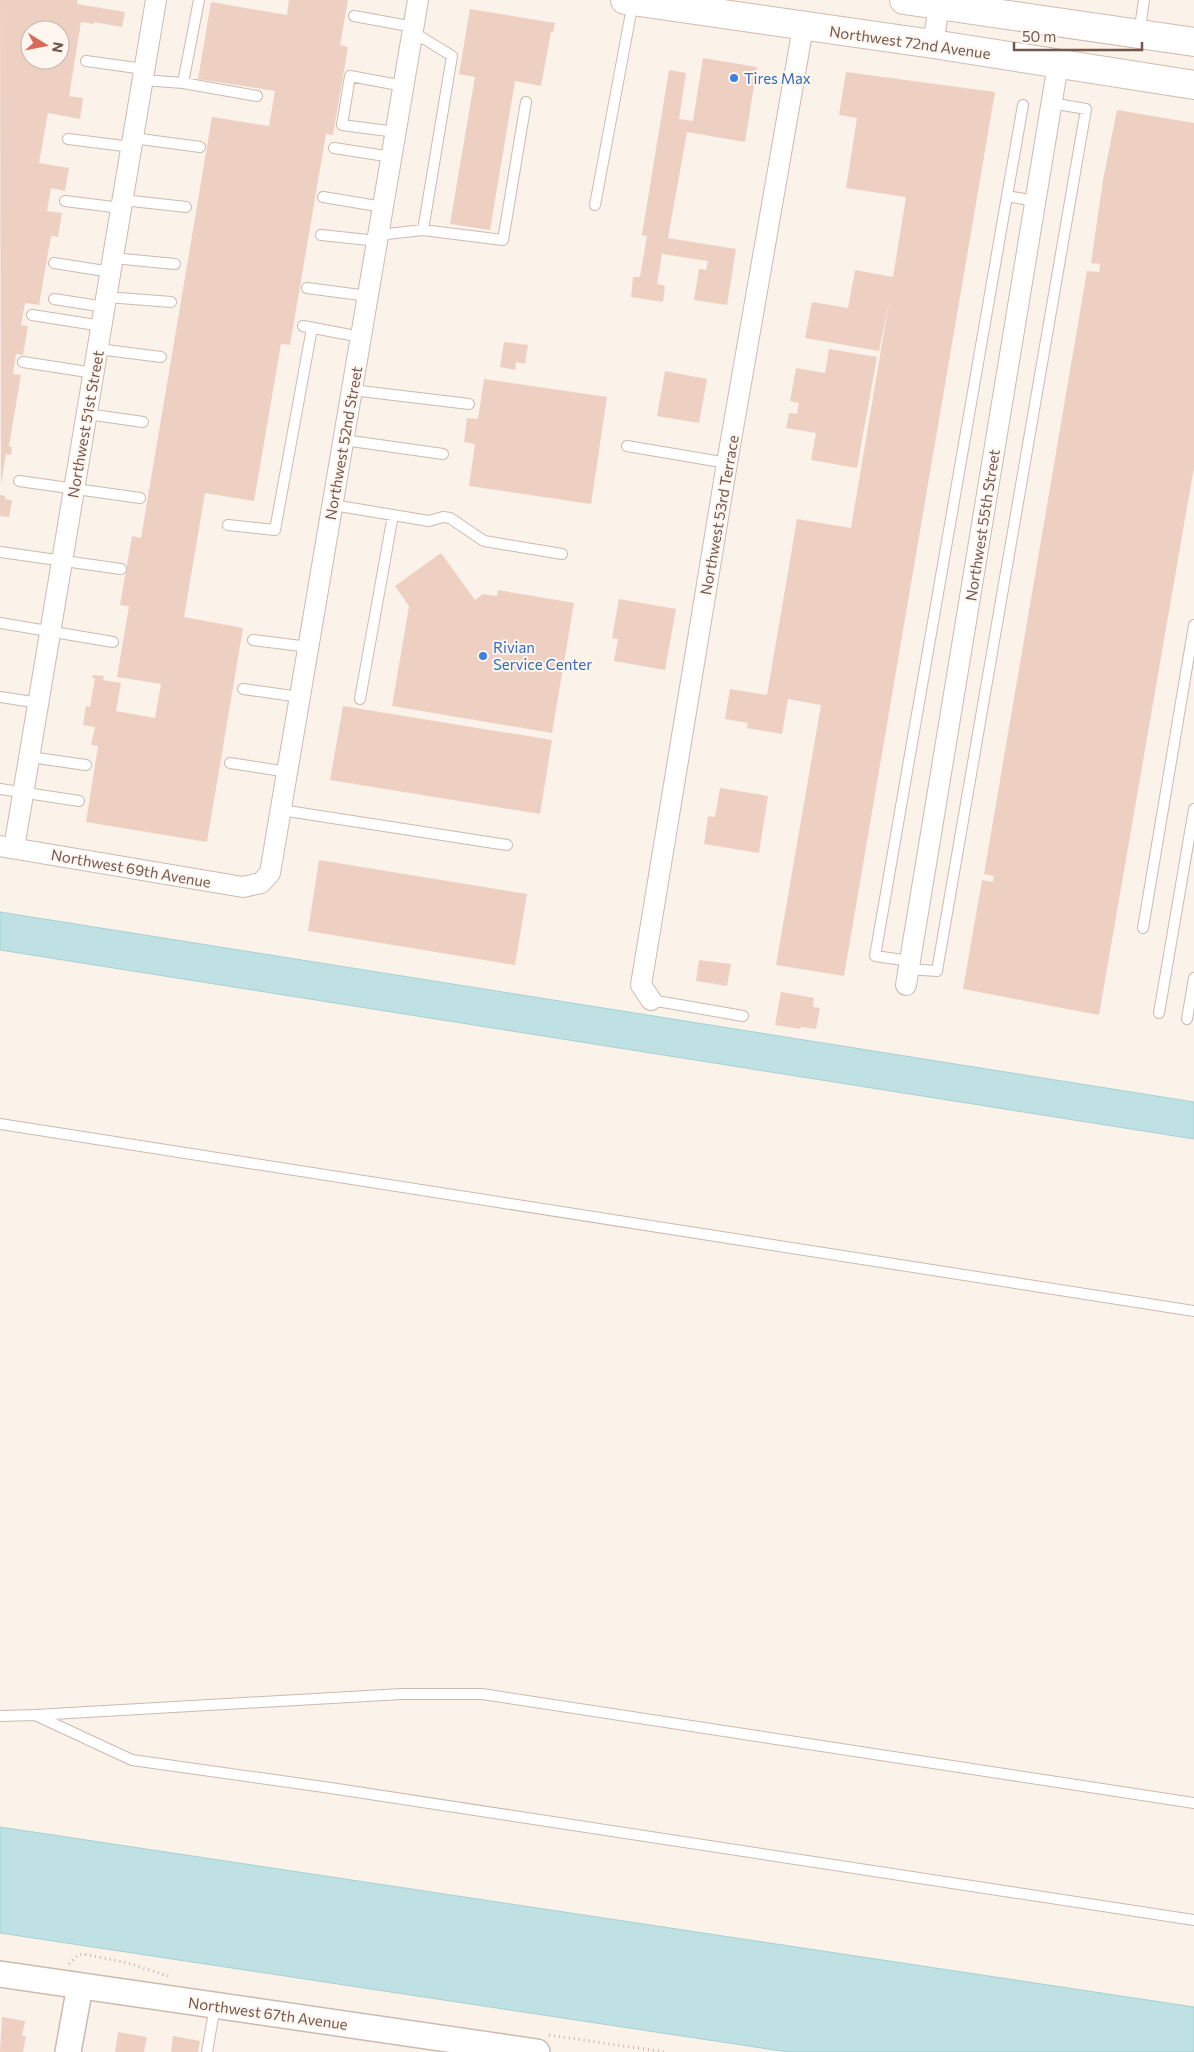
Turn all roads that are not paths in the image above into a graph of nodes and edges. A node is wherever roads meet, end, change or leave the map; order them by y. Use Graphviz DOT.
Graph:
graph roads {
  1 [pos="199,0"];
  2 [pos="418,0"];
  3 [pos="904,0"];
  4 [pos="1144,0"];
  5 [pos="152,1"];
  6 [pos="629,1"];
  7 [pos="940,3"];
  8 [pos="354,16"];
  9 [pos="803,27"];
  10 [pos="413,29"];
  11 [pos="1139,34"];
  12 [pos="1194,42"];
  13 [pos="932,44"];
  14 [pos="86,60"];
  15 [pos="1058,64"];
  16 [pos="144,74"];
  17 [pos="183,82"];
  18 [pos="1194,85"];
  19 [pos="404,86"];
  20 [pos="257,96"];
  21 [pos="526,102"];
  22 [pos="1051,103"];
  23 [pos="1023,105"];
  24 [pos="396,132"];
  25 [pos="68,139"];
  26 [pos="132,142"];
  27 [pos="200,147"];
  28 [pos="334,148"];
  29 [pos="392,157"];
  30 [pos="1007,196"];
  31 [pos="323,197"];
  32 [pos="65,201"];
  33 [pos="1035,201"];
  34 [pos="122,204"];
  35 [pos="595,205"];
  36 [pos="186,207"];
  37 [pos="383,207"];
  38 [pos="423,230"];
  39 [pos="321,234"];
  40 [pos="378,238"];
  41 [pos="54,263"];
  42 [pos="175,264"];
  43 [pos="112,265"];
  44 [pos="307,288"];
  45 [pos="368,296"];
  46 [pos="54,299"];
  47 [pos="171,302"];
  48 [pos="104,310"];
  49 [pos="32,315"];
  50 [pos="362,336"];
  51 [pos="98,349"];
  52 [pos="161,356"];
  53 [pos="23,362"];
  54 [pos="94,373"];
  55 [pos="352,390"];
  56 [pos="469,404"];
  57 [pos="87,414"];
  58 [pos="143,422"];
  59 [pos="344,440"];
  60 [pos="627,446"];
  61 [pos="443,454"];
  62 [pos="727,463"];
  63 [pos="19,481"];
  64 [pos="74,488"];
  65 [pos="140,498"];
  66 [pos="333,505"];
  67 [pos="393,515"];
  68 [pos="228,525"];
  69 [pos="0,552"];
  70 [pos="562,554"];
  71 [pos="62,561"];
  72 [pos="120,569"];
  73 [pos="0,623"];
  74 [pos="1194,625"];
  75 [pos="50,632"];
  76 [pos="252,640"];
  77 [pos="113,642"];
  78 [pos="309,647"];
  79 [pos="243,688"];
  80 [pos="0,697"];
  81 [pos="300,697"];
  82 [pos="360,699"];
  83 [pos="39,703"];
  84 [pos="30,757"];
  85 [pos="230,763"];
  86 [pos="86,765"];
  87 [pos="288,772"];
  88 [pos="0,789"];
  89 [pos="24,793"];
  90 [pos="79,802"];
  91 [pos="1194,809"];
  92 [pos="281,810"];
  93 [pos="507,845"];
  94 [pos="7,847"];
  95 [pos="261,883"];
  96 [pos="1143,928"];
  97 [pos="908,972"];
  98 [pos="1194,978"];
  99 [pos="651,1000"];
  100 [pos="1159,1013"];
  101 [pos="743,1016"];
  102 [pos="1187,1019"];
  103 [pos="0,1124"];
  104 [pos="1194,1311"];
  105 [pos="35,1715"];
  106 [pos="0,1716"];
  107 [pos="1194,1803"];
  108 [pos="1194,1920"];
  109 [pos="0,1974"];
  110 [pos="80,1986"];
  111 [pos="215,2006"];
  112 [pos="68,2052"];
  113 [pos="207,2052"];
  114 [pos="537,2052"];
  1 -- 17 [label="lane"];
  2 -- 10 [label="street, Northwest 52nd Street"];
  3 -- 7 [label="main road"];
  4 -- 11 [label="lane"];
  5 -- 16 [label="street, Northwest 51st Street"];
  6 -- 9 [label="main road, Northwest 72nd Avenue"];
  6 -- 35 [label="lane"];
  7 -- 11 [label="main road"];
  7 -- 13 [label="street"];
  8 -- 10 [label="lane"];
  9 -- 13 [label="main road, Northwest 72nd Avenue"];
  9 -- 62 [label="street, Northwest 53rd Terrace"];
  10 -- 19 [label="street, Northwest 52nd Street"];
  10 -- 38 [label="lane"];
  11 -- 12 [label="main road"];
  13 -- 15 [label="main road, Northwest 72nd Avenue"];
  14 -- 16 [label="lane"];
  15 -- 18 [label="main road, Northwest 72nd Avenue"];
  15 -- 22 [label="street, Northwest 55th Street"];
  16 -- 17 [label="lane"];
  16 -- 26 [label="street, Northwest 51st Street"];
  17 -- 20 [label="lane"];
  19 -- 24 [label="street, Northwest 52nd Street"];
  19 -- 24 [label="lane"];
  21 -- 38 [label="lane"];
  22 -- 33 [label="street, Northwest 55th Street"];
  22 -- 97 [label="lane"];
  23 -- 30 [label="lane"];
  24 -- 29 [label="street, Northwest 52nd Street"];
  25 -- 26 [label="lane"];
  26 -- 27 [label="lane"];
  26 -- 34 [label="street, Northwest 51st Street"];
  28 -- 29 [label="lane"];
  29 -- 37 [label="street, Northwest 52nd Street"];
  30 -- 33 [label="lane"];
  30 -- 97 [label="lane"];
  31 -- 37 [label="lane"];
  32 -- 34 [label="lane"];
  33 -- 97 [label="street, Northwest 55th Street"];
  34 -- 36 [label="lane"];
  34 -- 43 [label="street, Northwest 51st Street"];
  37 -- 40 [label="street, Northwest 52nd Street"];
  38 -- 40 [label="lane"];
  39 -- 40 [label="lane"];
  40 -- 45 [label="street, Northwest 52nd Street"];
  41 -- 43 [label="lane"];
  42 -- 43 [label="lane"];
  43 -- 48 [label="street, Northwest 51st Street"];
  44 -- 45 [label="lane"];
  45 -- 50 [label="street, Northwest 52nd Street"];
  46 -- 48 [label="lane"];
  47 -- 48 [label="lane"];
  48 -- 49 [label="lane"];
  48 -- 51 [label="street, Northwest 51st Street"];
  50 -- 55 [label="street, Northwest 52nd Street"];
  50 -- 68 [label="lane"];
  51 -- 52 [label="lane"];
  51 -- 54 [label="street, Northwest 51st Street"];
  53 -- 54 [label="lane"];
  54 -- 57 [label="street, Northwest 51st Street"];
  55 -- 56 [label="lane"];
  55 -- 59 [label="street, Northwest 52nd Street"];
  57 -- 58 [label="lane"];
  57 -- 64 [label="street, Northwest 51st Street"];
  59 -- 61 [label="lane"];
  59 -- 66 [label="street, Northwest 52nd Street"];
  60 -- 62 [label="lane"];
  62 -- 99 [label="street, Northwest 53rd Terrace"];
  63 -- 64 [label="lane"];
  64 -- 65 [label="lane"];
  64 -- 71 [label="street, Northwest 51st Street"];
  66 -- 67 [label="lane"];
  66 -- 78 [label="street, Northwest 52nd Street"];
  67 -- 70 [label="lane"];
  67 -- 82 [label="lane"];
  69 -- 71 [label="lane"];
  71 -- 72 [label="lane"];
  71 -- 75 [label="street, Northwest 51st Street"];
  73 -- 75 [label="lane"];
  74 -- 96 [label="lane"];
  75 -- 77 [label="lane"];
  75 -- 83 [label="street, Northwest 51st Street"];
  76 -- 78 [label="lane"];
  78 -- 81 [label="street, Northwest 52nd Street"];
  79 -- 81 [label="lane"];
  80 -- 83 [label="lane"];
  81 -- 87 [label="street, Northwest 52nd Street"];
  83 -- 84 [label="street, Northwest 51st Street"];
  84 -- 86 [label="lane"];
  84 -- 89 [label="street, Northwest 51st Street"];
  85 -- 87 [label="lane"];
  87 -- 92 [label="street, Northwest 52nd Street"];
  88 -- 89 [label="lane"];
  89 -- 90 [label="lane"];
  89 -- 94 [label="street, Northwest 51st Street"];
  91 -- 100 [label="lane"];
  92 -- 93 [label="lane"];
  92 -- 95 [label="street, Northwest 52nd Street"];
  94 -- 95 [label="street, Northwest 69th Avenue"];
  98 -- 102 [label="lane"];
  99 -- 101 [label="lane"];
  103 -- 104 [label="lane"];
  105 -- 106 [label="lane"];
  105 -- 107 [label="lane"];
  105 -- 108 [label="lane"];
  109 -- 110 [label="street, Northwest 67th Avenue"];
  110 -- 111 [label="street, Northwest 67th Avenue"];
  110 -- 112 [label="street"];
  111 -- 113 [label="lane"];
  111 -- 114 [label="street, Northwest 67th Avenue"];
}
